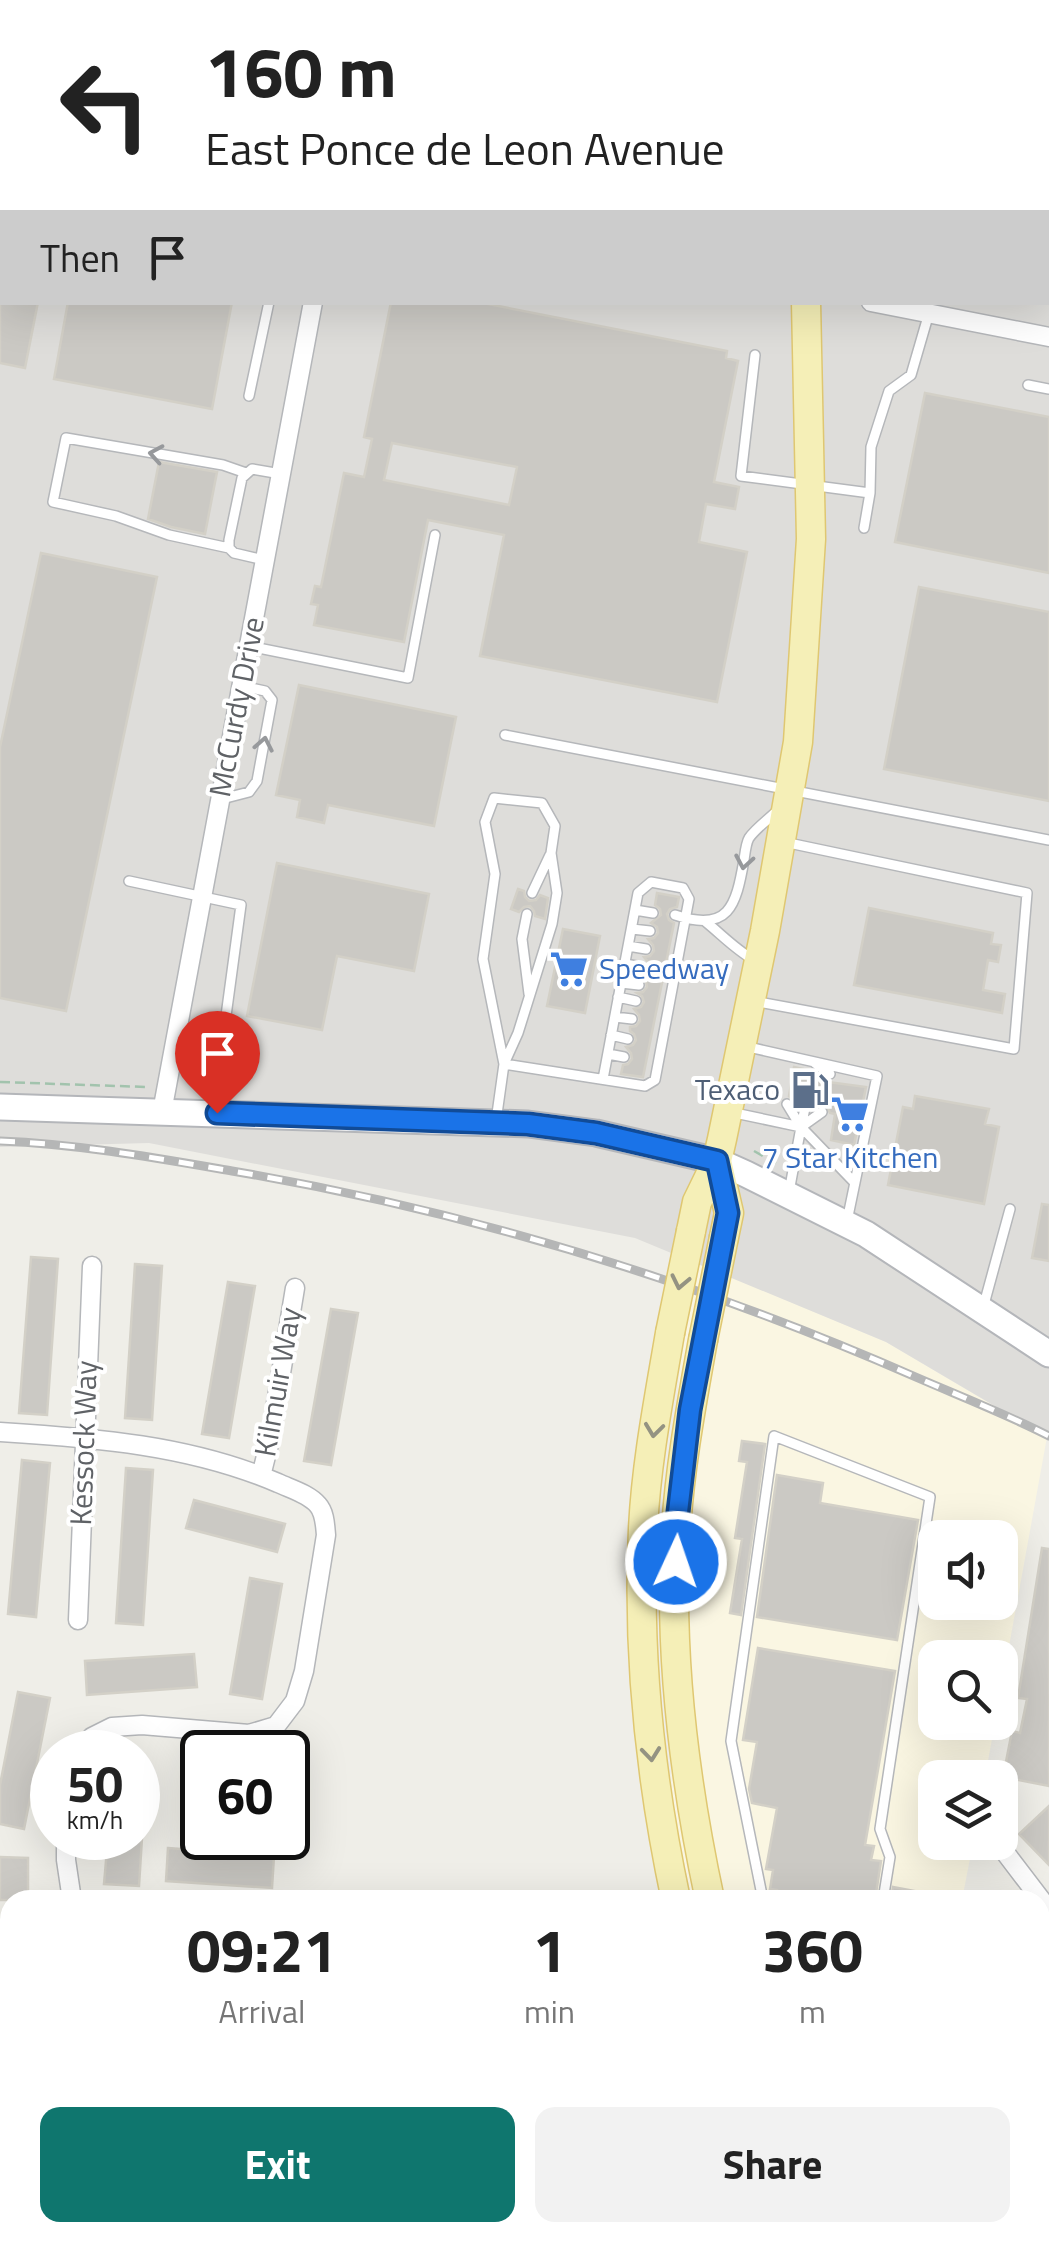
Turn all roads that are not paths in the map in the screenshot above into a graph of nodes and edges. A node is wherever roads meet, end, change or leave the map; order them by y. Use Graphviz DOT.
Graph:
graph roads {
  1 [pos="267,305"];
  2 [pos="311,305"];
  3 [pos="806,305"];
  4 [pos="886,305"];
  5 [pos="929,314"];
  6 [pos="1049,337"];
  7 [pos="755,356"];
  8 [pos="1028,386"];
  9 [pos="1049,389"];
  10 [pos="249,396"];
  11 [pos="246,473"];
  12 [pos="281,474"];
  13 [pos="810,486"];
  14 [pos="870,494"];
  15 [pos="864,528"];
  16 [pos="435,535"];
  17 [pos="229,548"];
  18 [pos="264,560"];
  19 [pos="248,646"];
  20 [pos="241,686"];
  21 [pos="505,735"];
  22 [pos="788,796"];
  23 [pos="220,799"];
  24 [pos="1049,840"];
  25 [pos="780,842"];
  26 [pos="552,853"];
  27 [pos="130,881"];
  28 [pos="532,893"];
  29 [pos="201,897"];
  30 [pos="635,910"];
  31 [pos="654,913"];
  32 [pos="526,914"];
  33 [pos="681,917"];
  34 [pos="706,922"];
  35 [pos="632,929"];
  36 [pos="650,931"];
  37 [pos="628,946"];
  38 [pos="646,949"];
  39 [pos="758,963"];
  40 [pos="625,964"];
  41 [pos="642,967"];
  42 [pos="621,984"];
  43 [pos="639,985"];
  44 [pos="530,996"];
  45 [pos="618,997"];
  46 [pos="636,1001"];
  47 [pos="750,1001"];
  48 [pos="657,1006"];
  49 [pos="668,1009"];
  50 [pos="615,1017"];
  51 [pos="632,1019"];
  52 [pos="653,1024"];
  53 [pos="665,1026"];
  54 [pos="611,1035"];
  55 [pos="628,1039"];
  56 [pos="650,1043"];
  57 [pos="661,1046"];
  58 [pos="741,1046"];
  59 [pos="608,1054"];
  60 [pos="624,1057"];
  61 [pos="646,1061"];
  62 [pos="658,1062"];
  63 [pos="504,1064"];
  64 [pos="812,1066"];
  65 [pos="794,1067"];
  66 [pos="830,1074"];
  67 [pos="603,1079"];
  68 [pos="787,1104"];
  69 [pos="0,1107"];
  70 [pos="804,1108"];
  71 [pos="162,1112"];
  72 [pos="728,1112"];
  73 [pos="822,1112"];
  74 [pos="217,1113"];
  75 [pos="495,1123"];
  76 [pos="802,1127"];
  77 [pos="717,1161"];
  78 [pos="855,1182"];
  79 [pos="788,1195"];
  80 [pos="1010,1209"];
  81 [pos="846,1224"];
  82 [pos="92,1266"];
  83 [pos="295,1288"];
  84 [pos="982,1310"];
  85 [pos="1049,1354"];
  86 [pos="0,1432"];
  87 [pos="84,1438"];
  88 [pos="262,1476"];
  89 [pos="78,1620"];
  90 [pos="107,1730"];
  91 [pos="66,1860"];
  92 [pos="1011,1860"];
  93 [pos="70,1890"];
  94 [pos="674,1890"];
  95 [pos="708,1890"];
  96 [pos="760,1890"];
  97 [pos="885,1890"];
  98 [pos="1034,1890"];
  1 -- 10 [label="lane"];
  2 -- 12 [label="street, McCurdy Drive"];
  3 -- 13 [label="main road"];
  4 -- 5 [label="street"];
  5 -- 6 [label="street"];
  5 -- 14 [label="lane"];
  7 -- 13 [label="lane"];
  8 -- 9 [label="lane"];
  11 -- 12 [label="lane"];
  11 -- 17 [label="lane"];
  11 -- 17 [label="lane, one-way"];
  12 -- 18 [label="street, McCurdy Drive"];
  13 -- 14 [label="lane"];
  13 -- 22 [label="main road"];
  14 -- 15 [label="lane"];
  16 -- 19 [label="lane"];
  17 -- 18 [label="lane"];
  18 -- 19 [label="street, McCurdy Drive"];
  19 -- 20 [label="street, McCurdy Drive"];
  20 -- 23 [label="street, McCurdy Drive"];
  23 -- 20 [label="lane, one-way"];
  21 -- 22 [label="lane"];
  22 -- 24 [label="lane"];
  22 -- 25 [label="main road"];
  22 -- 34 [label="lane, one-way"];
  23 -- 29 [label="street, McCurdy Drive"];
  25 -- 39 [label="main road"];
  25 -- 47 [label="lane"];
  26 -- 28 [label="lane"];
  26 -- 44 [label="lane"];
  26 -- 63 [label="lane"];
  27 -- 29 [label="lane"];
  29 -- 71 [label="street, McCurdy Drive"];
  29 -- 74 [label="lane"];
  30 -- 31 [label="lane"];
  30 -- 33 [label="lane"];
  30 -- 35 [label="lane"];
  32 -- 44 [label="lane"];
  33 -- 34 [label="lane"];
  33 -- 49 [label="lane"];
  34 -- 39 [label="lane"];
  35 -- 36 [label="lane"];
  35 -- 37 [label="lane"];
  37 -- 38 [label="lane"];
  37 -- 40 [label="lane"];
  39 -- 47 [label="main road"];
  40 -- 41 [label="lane"];
  40 -- 42 [label="lane"];
  42 -- 43 [label="lane"];
  42 -- 45 [label="lane"];
  44 -- 63 [label="lane"];
  45 -- 46 [label="lane"];
  45 -- 50 [label="lane"];
  47 -- 58 [label="main road"];
  48 -- 49 [label="lane"];
  49 -- 53 [label="lane"];
  50 -- 51 [label="lane"];
  50 -- 54 [label="lane"];
  52 -- 53 [label="lane"];
  53 -- 57 [label="lane"];
  54 -- 55 [label="lane"];
  54 -- 59 [label="lane"];
  56 -- 57 [label="lane"];
  57 -- 62 [label="lane"];
  58 -- 64 [label="lane"];
  58 -- 72 [label="main road"];
  59 -- 60 [label="lane"];
  59 -- 67 [label="lane"];
  61 -- 62 [label="lane"];
  62 -- 67 [label="lane"];
  63 -- 67 [label="lane"];
  63 -- 75 [label="lane"];
  64 -- 65 [label="lane"];
  64 -- 66 [label="lane"];
  64 -- 78 [label="lane"];
  68 -- 76 [label="lane"];
  69 -- 71 [label="main road"];
  70 -- 76 [label="lane"];
  71 -- 74 [label="main road"];
  72 -- 76 [label="lane"];
  72 -- 77 [label="main road"];
  73 -- 76 [label="lane"];
  74 -- 75 [label="main road"];
  75 -- 77 [label="main road"];
  76 -- 78 [label="lane"];
  76 -- 79 [label="lane"];
  77 -- 79 [label="main road"];
  77 -- 94 [label="main road, one-way, bridge"];
  77 -- 95 [label="main road, bridge"];
  78 -- 81 [label="lane"];
  79 -- 81 [label="main road"];
  80 -- 84 [label="lane"];
  81 -- 84 [label="main road"];
  82 -- 87 [label="street, Kessock Way"];
  83 -- 88 [label="street, Kilmuir Way"];
  84 -- 85 [label="main road"];
  86 -- 87 [label="street"];
  87 -- 88 [label="street"];
  87 -- 89 [label="street, Kessock Way"];
  88 -- 90 [label="street"];
  91 -- 93 [label="street"];
  92 -- 98 [label="street"];
  96 -- 97 [label="lane"];
}
